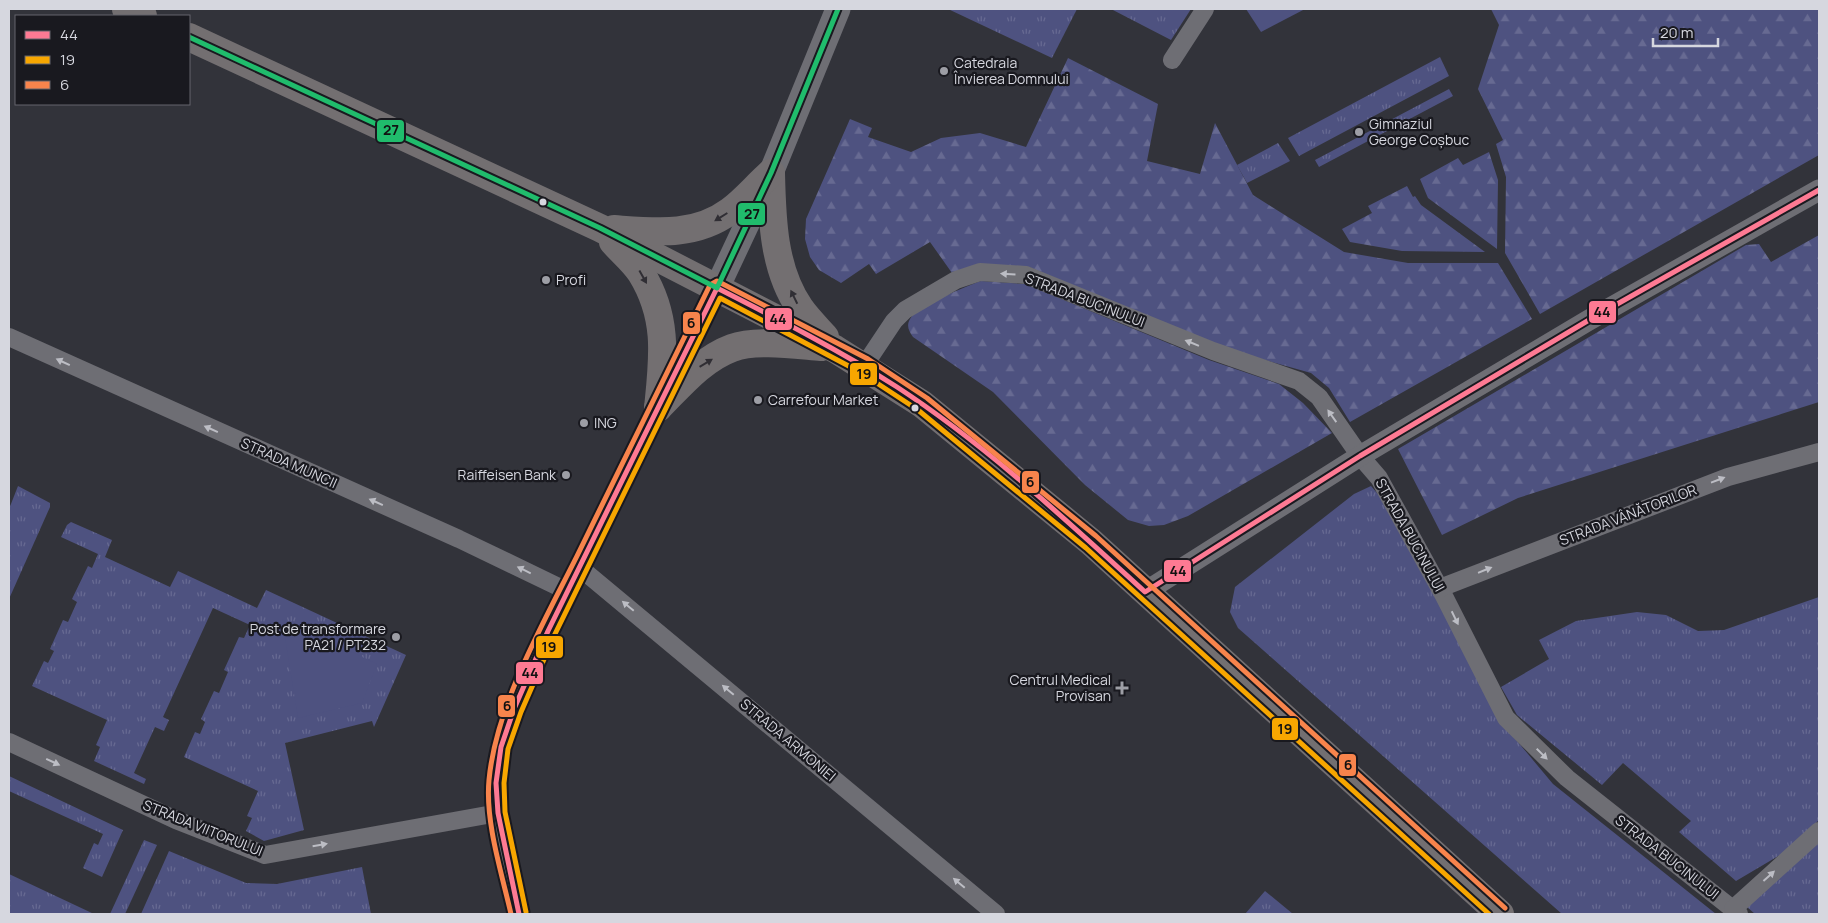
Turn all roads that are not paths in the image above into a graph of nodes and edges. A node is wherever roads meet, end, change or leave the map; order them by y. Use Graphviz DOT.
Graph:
graph roads {
  1 [pos="126,9"];
  2 [pos="838,9"];
  3 [pos="1204,9"];
  4 [pos="141,15"];
  5 [pos="190,37"];
  6 [pos="1172,60"];
  7 [pos="770,173"];
  8 [pos="1819,190"];
  9 [pos="600,228"];
  10 [pos="717,288"];
  11 [pos="9,337"];
  12 [pos="835,349"];
  13 [pos="864,366"];
  14 [pos="658,408"];
  15 [pos="1819,452"];
  16 [pos="1360,456"];
  17 [pos="579,567"];
  18 [pos="1440,588"];
  19 [pos="567,591"];
  20 [pos="1145,592"];
  21 [pos="9,742"];
  22 [pos="498,813"];
  23 [pos="1819,831"];
  24 [pos="1736,912"];
  25 [pos="519,914"];
  26 [pos="996,914"];
  27 [pos="1500,914"];
  1 -- 4 [label="main road"];
  2 -- 7 [label="main road"];
  3 -- 6 [label="street"];
  5 -- 9 [label="main road"];
  7 -- 9 [label="main road, one-way"];
  7 -- 10 [label="main road"];
  12 -- 7 [label="main road, one-way"];
  8 -- 16 [label="street"];
  9 -- 10 [label="main road"];
  9 -- 14 [label="main road, one-way"];
  10 -- 12 [label="main road"];
  10 -- 14 [label="street"];
  19 -- 11 [label="street, STRADA MUNCII, one-way"];
  12 -- 13 [label="main road"];
  14 -- 12 [label="main road, one-way"];
  16 -- 13 [label="street, STRADA BUCINULUI, one-way"];
  13 -- 20 [label="main road"];
  14 -- 17 [label="street"];
  18 -- 15 [label="street, STRADA VÂNĂTORILOR, one-way"];
  16 -- 18 [label="street, STRADA BUCINULUI"];
  16 -- 20 [label="street"];
  17 -- 19 [label="street"];
  26 -- 17 [label="street, STRADA ARMONIEI, one-way"];
  18 -- 24 [label="street, STRADA BUCINULUI, one-way"];
  19 -- 22 [label="street"];
  20 -- 27 [label="main road"];
  21 -- 22 [label="street, STRADA VIITORULUI, one-way"];
  22 -- 25 [label="street"];
  24 -- 23 [label="street, STRADA BUCINULUI, one-way"];
}
